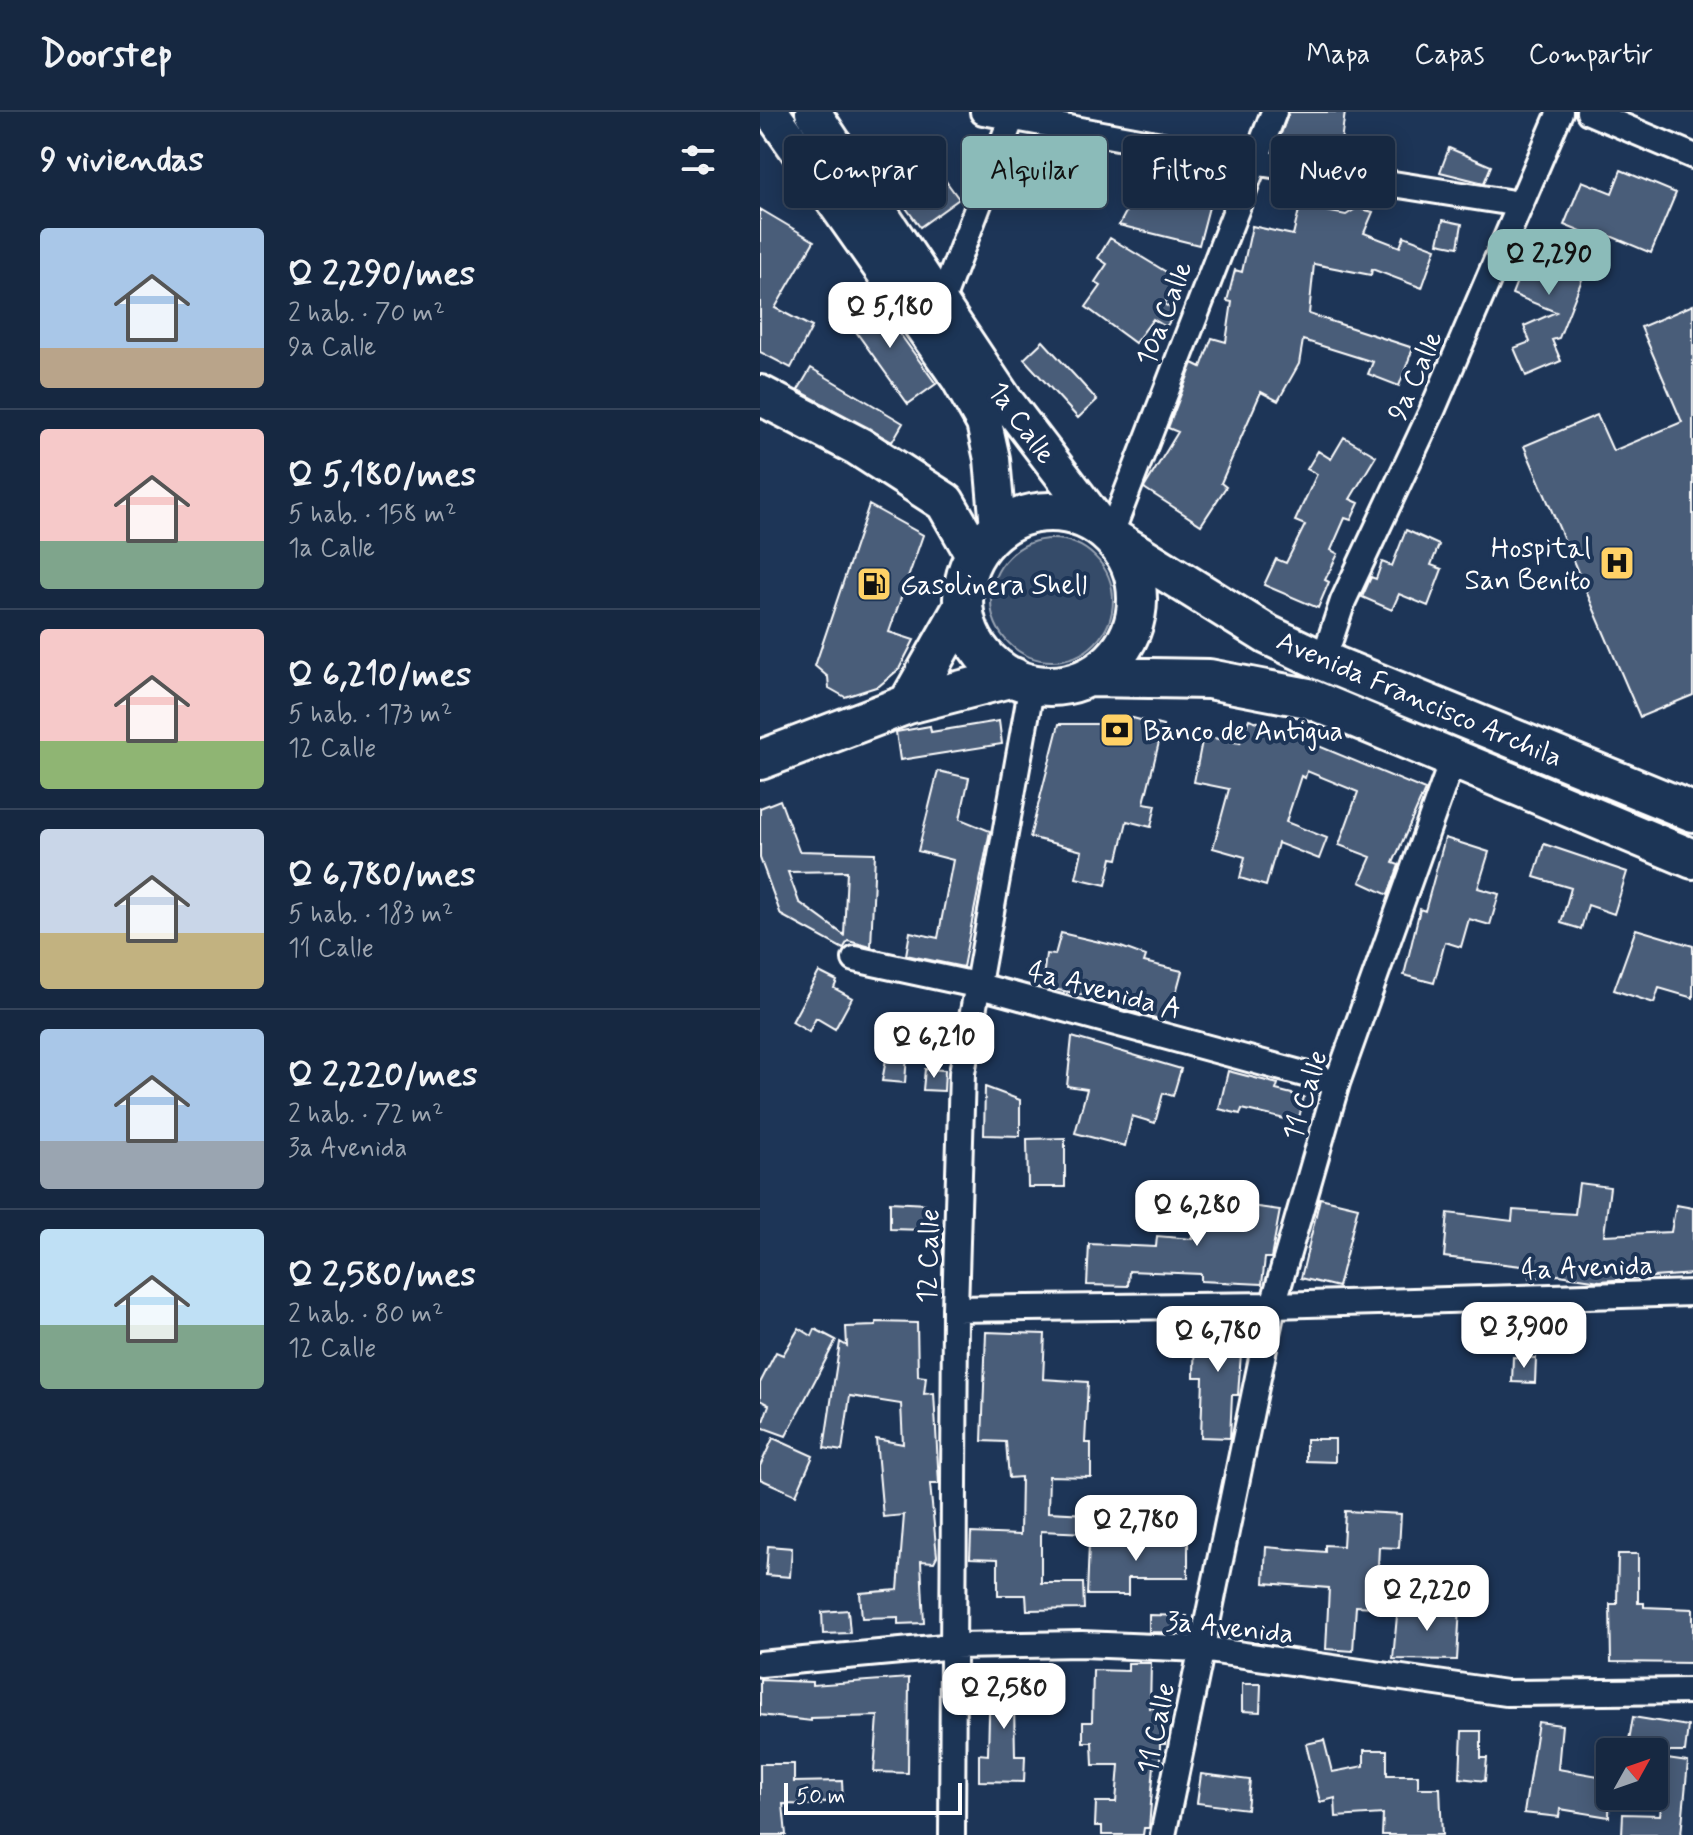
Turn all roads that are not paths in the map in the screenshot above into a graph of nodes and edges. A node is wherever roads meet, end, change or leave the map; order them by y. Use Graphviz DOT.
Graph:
graph roads {
  1 [pos="771,112"];
  2 [pos="813,112"];
  3 [pos="983,112"];
  4 [pos="1274,112"];
  5 [pos="1560,112"];
  6 [pos="1589,112"];
  7 [pos="1013,114"];
  8 [pos="1640,132"];
  9 [pos="1123,136"];
  10 [pos="1693,136"];
  11 [pos="1693,156"];
  12 [pos="1255,157"];
  13 [pos="1255,162"];
  14 [pos="1520,204"];
  15 [pos="1235,208"];
  16 [pos="941,303"];
  17 [pos="760,395"];
  18 [pos="1109,535"];
  19 [pos="986,541"];
  20 [pos="963,607"];
  21 [pos="1323,661"];
  22 [pos="1090,677"];
  23 [pos="1022,681"];
  24 [pos="908,704"];
  25 [pos="1453,758"];
  26 [pos="760,760"];
  27 [pos="1693,812"];
  28 [pos="1693,859"];
  29 [pos="855,959"];
  30 [pos="976,985"];
  31 [pos="1337,1083"];
  32 [pos="1693,1293"];
  33 [pos="1273,1305"];
  34 [pos="955,1309"];
  35 [pos="955,1646"];
  36 [pos="1202,1649"];
  37 [pos="760,1664"];
  38 [pos="1693,1691"];
  39 [pos="952,1835"];
  40 [pos="1163,1835"];
  1 -- 19 [label="main road, 1a Calle"];
  2 -- 16 [label="main road, 1a Calle"];
  3 -- 7 [label="street"];
  4 -- 12 [label="street, 10a Calle"];
  5 -- 14 [label="street, 9a Calle"];
  6 -- 8 [label="street"];
  7 -- 9 [label="street"];
  7 -- 16 [label="street"];
  8 -- 10 [label="street"];
  8 -- 11 [label="street"];
  13 -- 14 [label="street"];
  14 -- 21 [label="street, 9a Calle"];
  15 -- 18 [label="street, 10a Calle"];
  16 -- 18 [label="main road, 1a Calle"];
  17 -- 19 [label="main road"];
  18 -- 19 [label="main road"];
  18 -- 21 [label="main road, Avenida Francisco Archila"];
  18 -- 22 [label="main road"];
  19 -- 20 [label="main road"];
  20 -- 23 [label="main road"];
  20 -- 24 [label="main road"];
  21 -- 27 [label="main road, Avenida Francisco Archila"];
  22 -- 23 [label="main road"];
  22 -- 25 [label="main road, Avenida Francisco Archila"];
  23 -- 24 [label="main road"];
  23 -- 30 [label="street, 12 Calle"];
  24 -- 26 [label="main road"];
  25 -- 28 [label="main road, Avenida Francisco Archila"];
  25 -- 31 [label="street, 11 Calle"];
  29 -- 30 [label="street, 4a Avenida A"];
  30 -- 31 [label="street, 4a Avenida A"];
  30 -- 34 [label="street, 12 Calle"];
  31 -- 33 [label="street, 11 Calle"];
  32 -- 33 [label="street, 4a Avenida"];
  33 -- 34 [label="street, 4a Avenida"];
  33 -- 36 [label="street, 11 Calle"];
  34 -- 35 [label="street, 12 Calle"];
  35 -- 36 [label="street, 3a Avenida"];
  35 -- 37 [label="street, 3a Avenida"];
  35 -- 39 [label="street, 12 Calle"];
  36 -- 38 [label="street, 3a Avenida"];
  36 -- 40 [label="street, 11 Calle"];
}
